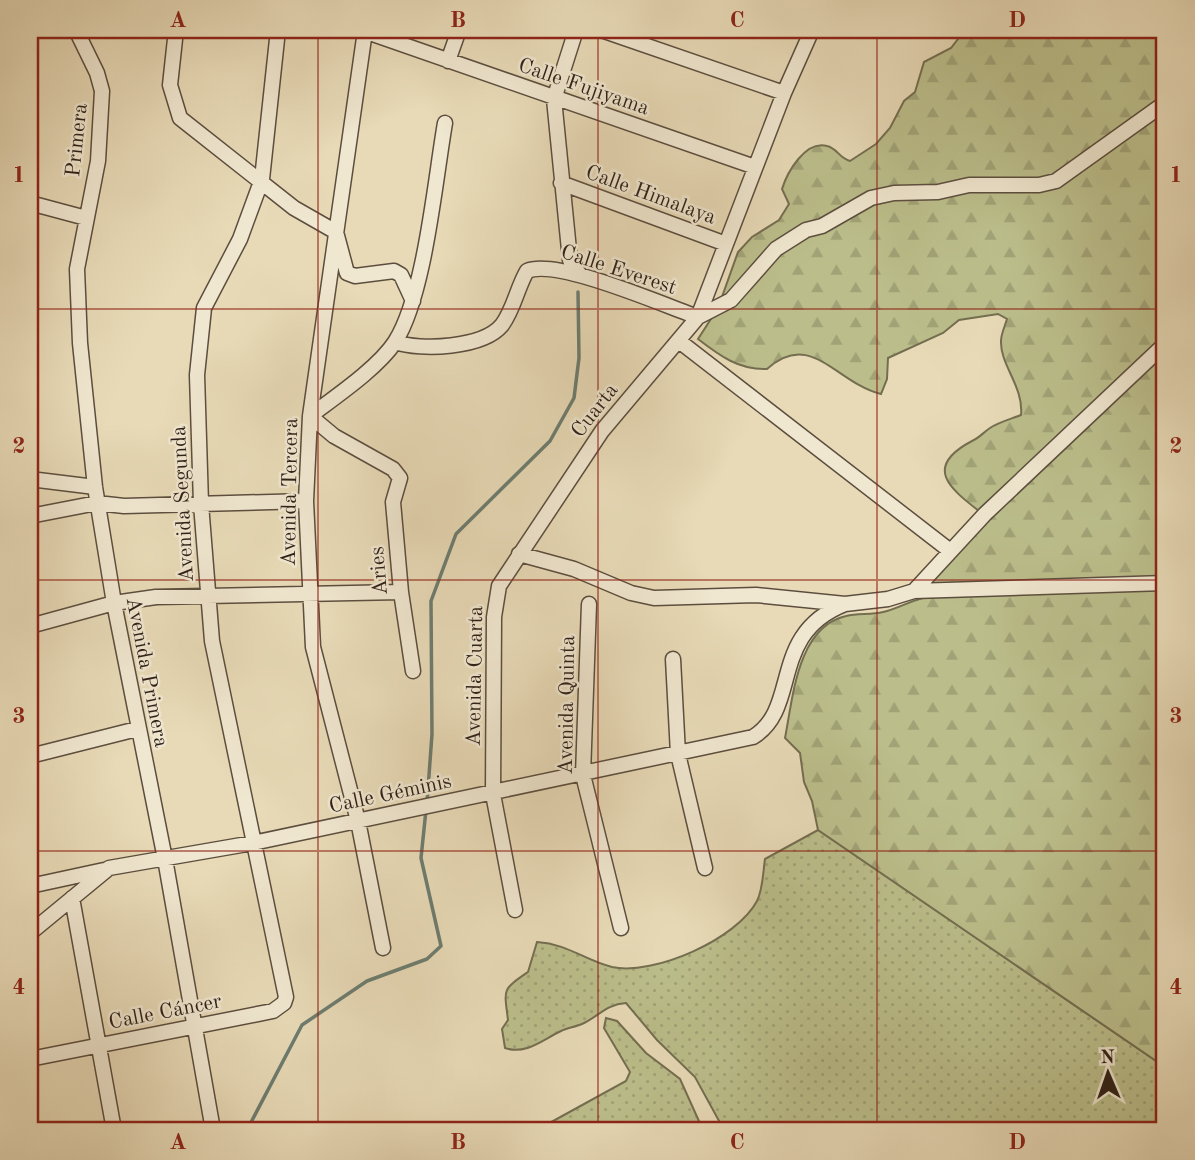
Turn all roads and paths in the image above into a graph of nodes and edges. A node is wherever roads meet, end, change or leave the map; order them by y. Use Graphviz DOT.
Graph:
graph roads {
  1 [pos="76,30"];
  2 [pos="176,30"];
  3 [pos="278,30"];
  4 [pos="363,30"];
  5 [pos="459,30"];
  6 [pos="576,30"];
  7 [pos="601,30"];
  8 [pos="812,30"];
  9 [pos="448,61"];
  10 [pos="783,93"];
  11 [pos="554,99"];
  12 [pos="1165,103"];
  13 [pos="445,123"];
  14 [pos="755,167"];
  15 [pos="262,179"];
  16 [pos="561,183"];
  17 [pos="30,203"];
  18 [pos="86,218"];
  19 [pos="336,232"];
  20 [pos="726,244"];
  21 [pos="580,275"];
  22 [pos="412,301"];
  23 [pos="698,317"];
  24 [pos="679,341"];
  25 [pos="394,342"];
  26 [pos="1165,344"];
  27 [pos="310,416"];
  28 [pos="30,479"];
  29 [pos="95,487"];
  30 [pos="306,501"];
  31 [pos="97,503"];
  32 [pos="201,504"];
  33 [pos="30,516"];
  34 [pos="531,534"];
  35 [pos="949,550"];
  36 [pos="519,554"];
  37 [pos="1165,583"];
  38 [pos="914,591"];
  39 [pos="401,592"];
  40 [pos="310,596"];
  41 [pos="207,597"];
  42 [pos="114,603"];
  43 [pos="589,604"];
  44 [pos="845,604"];
  45 [pos="30,626"];
  46 [pos="673,659"];
  47 [pos="413,671"];
  48 [pos="137,729"];
  49 [pos="678,754"];
  50 [pos="30,756"];
  51 [pos="583,775"];
  52 [pos="493,794"];
  53 [pos="358,821"];
  54 [pos="253,844"];
  55 [pos="165,859"];
  56 [pos="109,868"];
  57 [pos="705,868"];
  58 [pos="30,886"];
  59 [pos="72,898"];
  60 [pos="516,910"];
  61 [pos="621,928"];
  62 [pos="30,933"];
  63 [pos="383,948"];
  64 [pos="283,982"];
  65 [pos="193,1027"];
  66 [pos="98,1046"];
  67 [pos="30,1059"];
  68 [pos="114,1130"];
  69 [pos="213,1130"];
  1 -- 18 [label="street, Primera"];
  2 -- 15 [label="street"];
  3 -- 15 [label="street, Avenida Segunda"];
  4 -- 9 [label="street, Calle Fujiyama"];
  4 -- 19 [label="street, Avenida Tercera"];
  5 -- 9 [label="street"];
  6 -- 11 [label="street"];
  7 -- 10 [label="street"];
  8 -- 10 [label="street"];
  9 -- 11 [label="street, Calle Fujiyama"];
  10 -- 14 [label="street"];
  11 -- 14 [label="street, Calle Fujiyama"];
  11 -- 16 [label="street"];
  12 -- 23 [label="street"];
  13 -- 22 [label="street"];
  14 -- 20 [label="street"];
  15 -- 19 [label="street"];
  15 -- 32 [label="street, Avenida Segunda"];
  16 -- 20 [label="street, Calle Himalaya"];
  16 -- 21 [label="street"];
  17 -- 18 [label="street"];
  18 -- 29 [label="street, Avenida Primera"];
  19 -- 22 [label="street"];
  19 -- 27 [label="street, Avenida Tercera"];
  20 -- 23 [label="street"];
  21 -- 23 [label="street, Calle Everest"];
  21 -- 25 [label="street, Calle Everest"];
  22 -- 25 [label="street"];
  23 -- 24 [label="street, Cuarta"];
  24 -- 34 [label="street, Cuarta"];
  24 -- 35 [label="street"];
  25 -- 27 [label="street"];
  26 -- 35 [label="street"];
  27 -- 30 [label="street, Avenida Tercera"];
  27 -- 39 [label="street, Aries"];
  28 -- 29 [label="street"];
  29 -- 31 [label="street, Avenida Primera"];
  30 -- 32 [label="street"];
  30 -- 40 [label="street, Avenida Tercera"];
  31 -- 32 [label="street"];
  31 -- 33 [label="street"];
  31 -- 42 [label="street, Avenida Primera"];
  32 -- 41 [label="street, Avenida Segunda"];
  34 -- 36 [label="street, Avenida Cuarta"];
  35 -- 38 [label="street"];
  36 -- 44 [label="street"];
  36 -- 52 [label="street, Avenida Cuarta"];
  37 -- 38 [label="street"];
  38 -- 44 [label="street"];
  39 -- 40 [label="street"];
  39 -- 47 [label="street, Aries"];
  40 -- 41 [label="street"];
  40 -- 53 [label="street, Avenida Tercera"];
  41 -- 42 [label="street"];
  41 -- 54 [label="street, Avenida Segunda"];
  42 -- 45 [label="street"];
  42 -- 48 [label="street, Avenida Primera"];
  43 -- 51 [label="street, Avenida Quinta"];
  44 -- 49 [label="street, Calle Géminis"];
  46 -- 49 [label="street"];
  48 -- 50 [label="street"];
  48 -- 55 [label="street, Avenida Primera"];
  49 -- 51 [label="street, Calle Géminis"];
  49 -- 57 [label="street"];
  51 -- 52 [label="street, Calle Géminis"];
  51 -- 61 [label="street, Avenida Quinta"];
  52 -- 53 [label="street, Calle Géminis"];
  52 -- 60 [label="street, Avenida Cuarta"];
  53 -- 54 [label="street, Calle Géminis"];
  53 -- 63 [label="street, Avenida Tercera"];
  54 -- 55 [label="street, Calle Géminis"];
  54 -- 64 [label="street, Avenida Segunda"];
  55 -- 56 [label="street, Calle Géminis"];
  55 -- 65 [label="street, Avenida Primera"];
  56 -- 58 [label="street"];
  56 -- 59 [label="street, Calle Géminis"];
  59 -- 62 [label="street, Calle Géminis"];
  59 -- 66 [label="street"];
  64 -- 65 [label="street, Calle Cáncer"];
  65 -- 66 [label="street, Calle Cáncer"];
  65 -- 69 [label="street, Avenida Primera"];
  66 -- 67 [label="street, Calle Cáncer"];
  66 -- 68 [label="street"];
}
